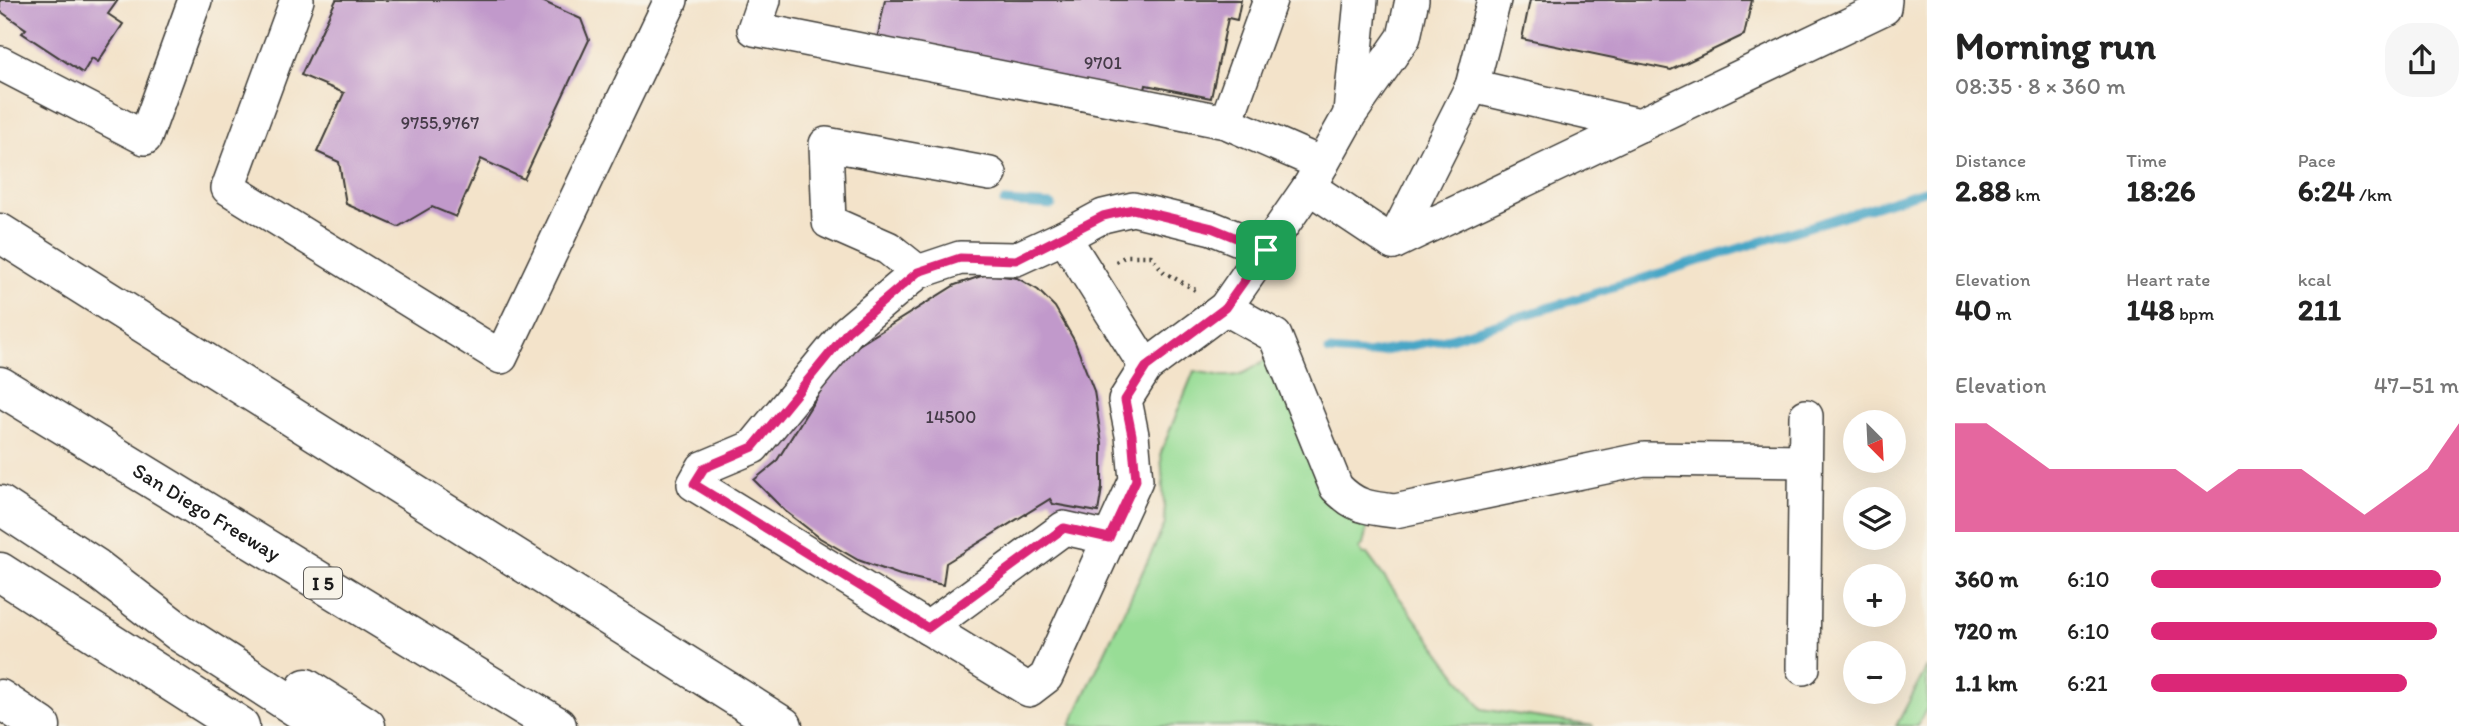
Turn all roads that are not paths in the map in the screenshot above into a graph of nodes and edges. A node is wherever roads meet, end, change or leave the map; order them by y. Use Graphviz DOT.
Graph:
graph roads {
  1 [pos="195,0"];
  2 [pos="297,0"];
  3 [pos="671,0"];
  4 [pos="764,0"];
  5 [pos="1270,0"];
  6 [pos="1361,0"];
  7 [pos="1412,0"];
  8 [pos="1494,0"];
  9 [pos="1885,0"];
  10 [pos="0,63"];
  11 [pos="1472,86"];
  12 [pos="1350,114"];
  13 [pos="1226,122"];
  14 [pos="1640,125"];
  15 [pos="990,174"];
  16 [pos="1316,176"];
  17 [pos="0,233"];
  18 [pos="1064,237"];
  19 [pos="1394,243"];
  20 [pos="1266,250"];
  21 [pos="918,272"];
  22 [pos="1225,308"];
  23 [pos="1146,367"];
  24 [pos="0,386"];
  25 [pos="1806,416"];
  26 [pos="90,439"];
  27 [pos="1805,461"];
  28 [pos="0,505"];
  29 [pos="1109,538"];
  30 [pos="96,568"];
  31 [pos="0,572"];
  32 [pos="928,628"];
  33 [pos="1803,668"];
  34 [pos="0,699"];
  35 [pos="41,726"];
  36 [pos="240,726"];
  37 [pos="326,726"];
  38 [pos="366,726"];
  39 [pos="518,726"];
  40 [pos="557,726"];
  41 [pos="783,726"];
  1 -- 10 [label="street"];
  2 -- 3 [label="street"];
  4 -- 13 [label="street"];
  5 -- 13 [label="street"];
  6 -- 12 [label="street"];
  7 -- 12 [label="street"];
  8 -- 11 [label="street"];
  9 -- 14 [label="street"];
  11 -- 14 [label="street"];
  11 -- 19 [label="street"];
  12 -- 16 [label="street"];
  13 -- 16 [label="street"];
  14 -- 19 [label="street"];
  15 -- 21 [label="street"];
  16 -- 19 [label="street"];
  16 -- 20 [label="street"];
  17 -- 41 [label="highway"];
  18 -- 20 [label="street"];
  18 -- 21 [label="street"];
  18 -- 23 [label="street"];
  20 -- 22 [label="street"];
  21 -- 32 [label="street"];
  22 -- 23 [label="street"];
  22 -- 27 [label="street"];
  23 -- 29 [label="street"];
  24 -- 26 [label="highway, San Diego Freeway / I 5"];
  25 -- 27 [label="street"];
  26 -- 39 [label="highway"];
  26 -- 40 [label="highway, San Diego Freeway / I 5"];
  27 -- 33 [label="street"];
  28 -- 30 [label="highway"];
  29 -- 32 [label="street"];
  29 -- 32 [label="street"];
  30 -- 37 [label="highway"];
  30 -- 38 [label="highway"];
  31 -- 36 [label="highway"];
  34 -- 35 [label="highway"];
}
